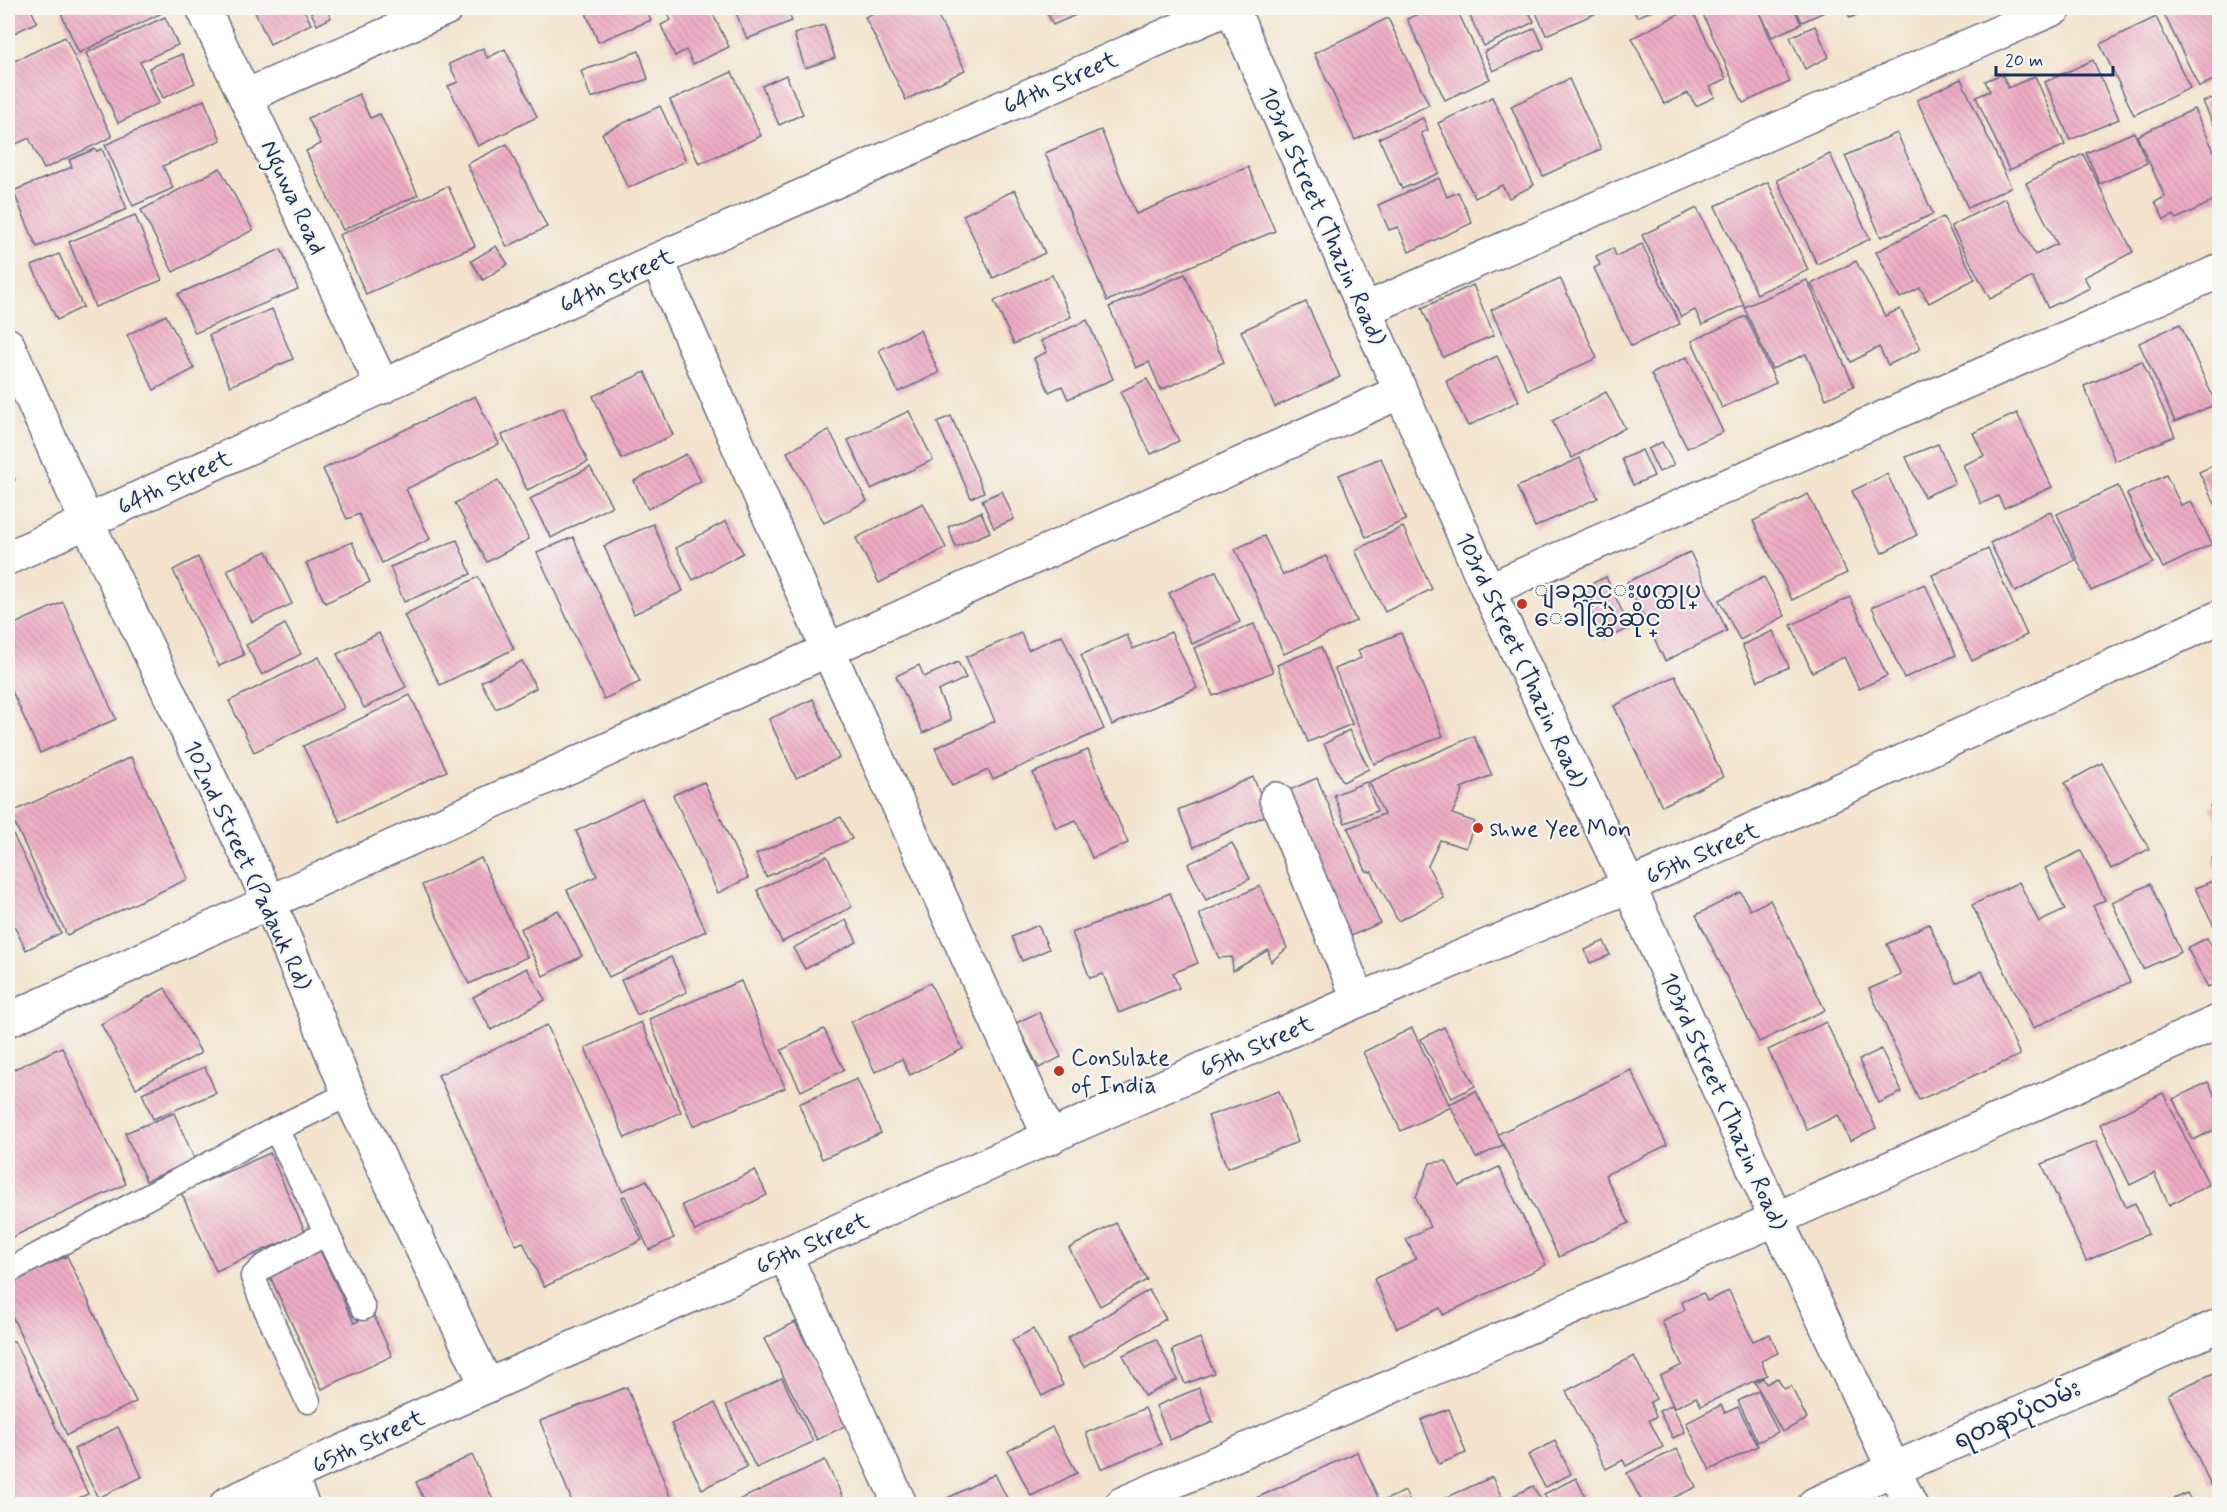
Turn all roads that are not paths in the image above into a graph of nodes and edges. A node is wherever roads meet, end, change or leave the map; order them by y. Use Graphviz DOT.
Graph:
graph roads {
  1 [pos="203,8"];
  2 [pos="447,8"];
  3 [pos="1230,8"];
  4 [pos="2055,8"];
  5 [pos="246,96"];
  6 [pos="657,260"];
  7 [pos="2220,271"];
  8 [pos="1364,310"];
  9 [pos="8,345"];
  10 [pos="383,387"];
  11 [pos="1400,392"];
  12 [pos="87,522"];
  13 [pos="8,558"];
  14 [pos="1488,590"];
  15 [pos="2220,617"];
  16 [pos="827,648"];
  17 [pos="1276,799"];
  18 [pos="1629,886"];
  19 [pos="269,901"];
  20 [pos="1359,1000"];
  21 [pos="8,1020"];
  22 [pos="2220,1021"];
  23 [pos="349,1094"];
  24 [pos="276,1129"];
  25 [pos="1050,1138"];
  26 [pos="1776,1219"];
  27 [pos="327,1233"];
  28 [pos="785,1255"];
  29 [pos="10,1270"];
  30 [pos="363,1308"];
  31 [pos="2220,1324"];
  32 [pos="487,1386"];
  33 [pos="308,1401"];
  34 [pos="1894,1469"];
  35 [pos="296,1490"];
  36 [pos="227,1504"];
  37 [pos="900,1504"];
  38 [pos="1123,1504"];
  39 [pos="1815,1504"];
  40 [pos="1910,1504"];
  1 -- 5 [label="street, Nguwa Road"];
  2 -- 5 [label="street"];
  3 -- 6 [label="street, 64th Street"];
  3 -- 8 [label="street, 103rd Street (Thazin Road)"];
  4 -- 8 [label="street"];
  5 -- 10 [label="street, Nguwa Road"];
  6 -- 10 [label="street, 64th Street"];
  6 -- 16 [label="street"];
  7 -- 14 [label="street"];
  8 -- 11 [label="street, 103rd Street (Thazin Road)"];
  9 -- 12 [label="street, 102nd Street (Padauk Rd)"];
  10 -- 12 [label="street, 64th Street"];
  11 -- 14 [label="street, 103rd Street (Thazin Road)"];
  11 -- 16 [label="street"];
  12 -- 13 [label="street, 64th Street"];
  12 -- 19 [label="street, 102nd Street (Padauk Rd)"];
  14 -- 18 [label="street, 103rd Street (Thazin Road)"];
  15 -- 18 [label="street, 65th Street"];
  16 -- 19 [label="street"];
  16 -- 25 [label="street"];
  17 -- 20 [label="street"];
  18 -- 20 [label="street, 65th Street"];
  18 -- 26 [label="street, 103rd Street (Thazin Road)"];
  19 -- 21 [label="street"];
  19 -- 23 [label="street, 102nd Street (Padauk Rd)"];
  20 -- 25 [label="street, 65th Street"];
  22 -- 26 [label="street"];
  23 -- 24 [label="lane"];
  23 -- 32 [label="street, 102nd Street (Padauk Rd)"];
  24 -- 27 [label="lane"];
  24 -- 29 [label="lane"];
  25 -- 28 [label="street, 65th Street"];
  26 -- 34 [label="street, 103rd Street (Thazin Road)"];
  26 -- 38 [label="street"];
  27 -- 30 [label="lane"];
  27 -- 33 [label="lane"];
  28 -- 32 [label="street, 65th Street"];
  28 -- 37 [label="street"];
  31 -- 34 [label="street, ရတနာပုံလမ်း"];
  32 -- 35 [label="street, 65th Street"];
  34 -- 39 [label="street, ရတနာပုံလမ်း"];
  34 -- 40 [label="street, 103rd Street (Thazin Road)"];
  35 -- 36 [label="street, 65th Street"];
}
